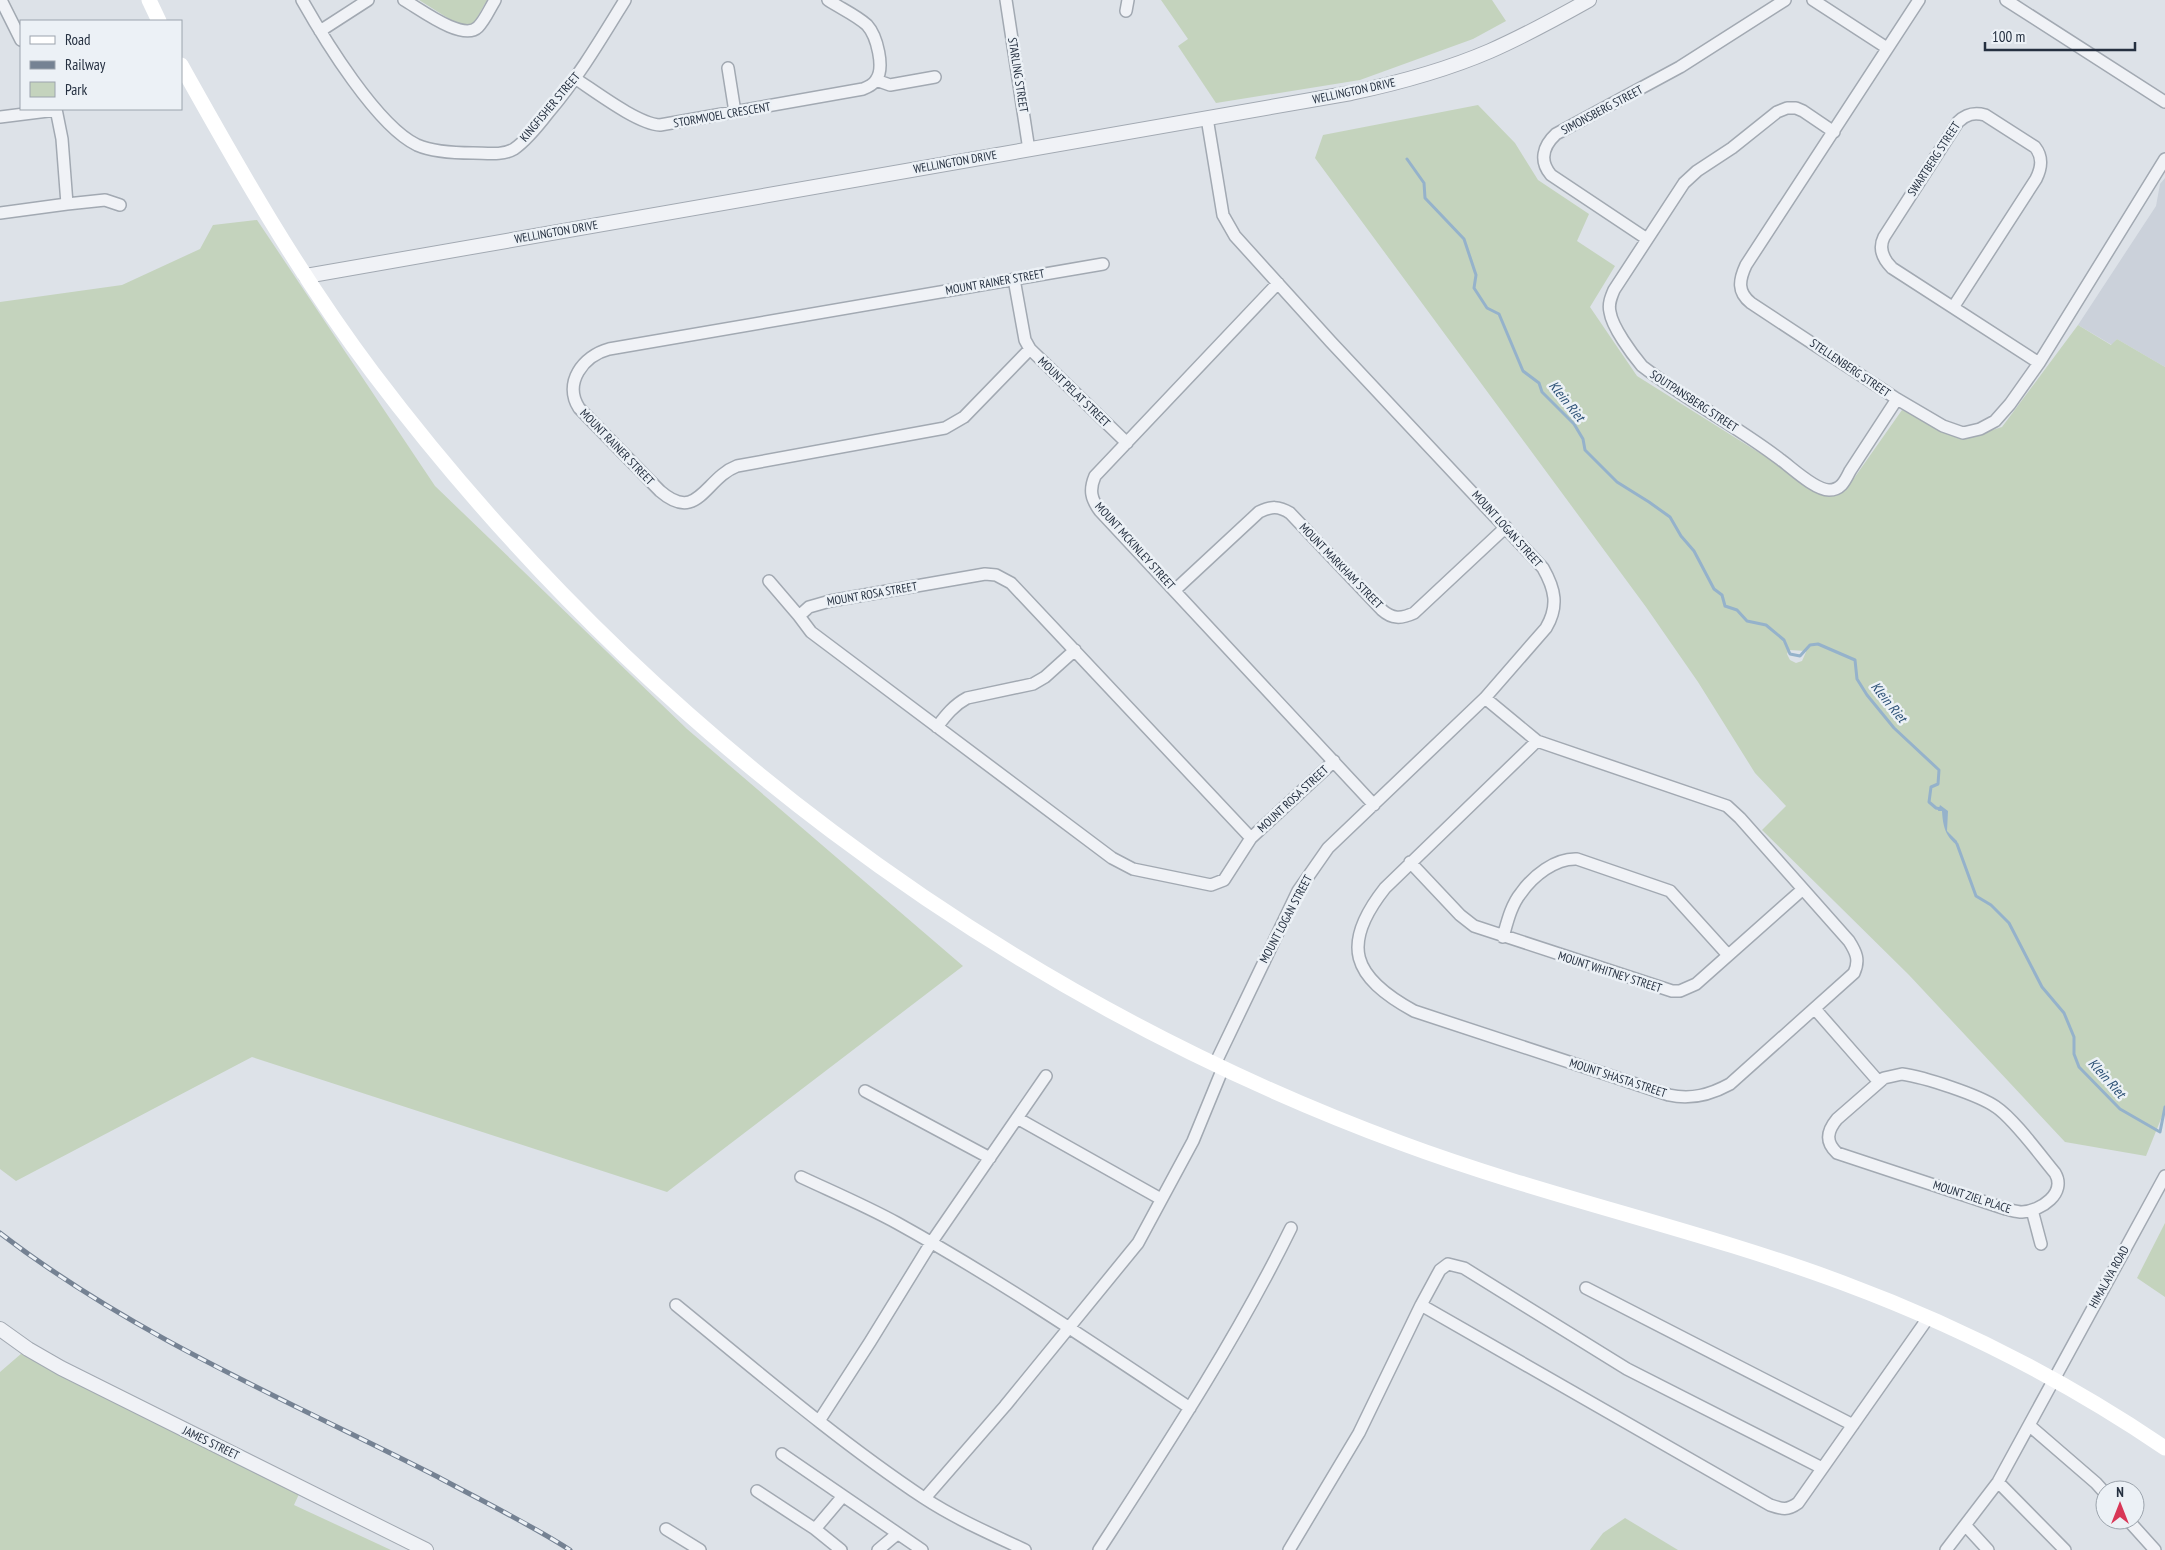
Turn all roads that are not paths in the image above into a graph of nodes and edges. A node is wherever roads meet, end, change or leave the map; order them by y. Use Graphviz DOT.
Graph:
graph roads {
  1 [pos="1,0"];
  2 [pos="149,0"];
  3 [pos="302,0"];
  4 [pos="368,0"];
  5 [pos="404,0"];
  6 [pos="495,0"];
  7 [pos="625,0"];
  8 [pos="828,0"];
  9 [pos="1006,0"];
  10 [pos="1589,0"];
  11 [pos="1786,0"];
  12 [pos="1813,0"];
  13 [pos="1919,0"];
  14 [pos="2006,0"];
  15 [pos="159,20"];
  16 [pos="320,31"];
  17 [pos="20,38"];
  18 [pos="1887,48"];
  19 [pos="182,67"];
  20 [pos="728,68"];
  21 [pos="935,77"];
  22 [pos="576,79"];
  23 [pos="876,80"];
  24 [pos="2165,102"];
  25 [pos="48,110"];
  26 [pos="56,110"];
  27 [pos="736,112"];
  28 [pos="0,116"];
  29 [pos="1208,118"];
  30 [pos="1834,132"];
  31 [pos="1030,150"];
  32 [pos="2165,160"];
  33 [pos="67,204"];
  34 [pos="120,205"];
  35 [pos="0,213"];
  36 [pos="1647,239"];
  37 [pos="1103,264"];
  38 [pos="306,276"];
  39 [pos="1014,279"];
  40 [pos="1278,283"];
  41 [pos="1954,306"];
  42 [pos="1030,349"];
  43 [pos="2039,363"];
  44 [pos="1897,399"];
  45 [pos="1127,443"];
  46 [pos="1506,527"];
  47 [pos="769,581"];
  48 [pos="1175,590"];
  49 [pos="799,616"];
  50 [pos="1075,650"];
  51 [pos="1485,698"];
  52 [pos="937,727"];
  53 [pos="1537,740"];
  54 [pos="1334,761"];
  55 [pos="1374,805"];
  56 [pos="1251,838"];
  57 [pos="1410,862"];
  58 [pos="1803,889"];
  59 [pos="1503,937"];
  60 [pos="1728,955"];
  61 [pos="1815,1009"];
  62 [pos="1219,1066"];
  63 [pos="1046,1076"];
  64 [pos="1879,1082"];
  65 [pos="865,1090"];
  66 [pos="1018,1118"];
  67 [pos="990,1158"];
  68 [pos="2165,1176"];
  69 [pos="801,1177"];
  70 [pos="1161,1199"];
  71 [pos="2032,1210"];
  72 [pos="1291,1228"];
  73 [pos="931,1243"];
  74 [pos="2041,1244"];
  75 [pos="1586,1288"];
  76 [pos="676,1305"];
  77 [pos="1421,1305"];
  78 [pos="1928,1318"];
  79 [pos="1068,1326"];
  80 [pos="0,1329"];
  81 [pos="2053,1378"];
  82 [pos="1190,1408"];
  83 [pos="819,1422"];
  84 [pos="1853,1425"];
  85 [pos="2030,1426"];
  86 [pos="2165,1448"];
  87 [pos="782,1454"];
  88 [pos="1822,1468"];
  89 [pos="2095,1481"];
  90 [pos="1998,1482"];
  91 [pos="756,1491"];
  92 [pos="843,1496"];
  93 [pos="925,1498"];
  94 [pos="1966,1526"];
  95 [pos="666,1529"];
  96 [pos="815,1529"];
  97 [pos="2137,1530"];
  98 [pos="897,1534"];
  99 [pos="426,1550"];
  100 [pos="700,1550"];
  101 [pos="841,1550"];
  102 [pos="878,1550"];
  103 [pos="922,1550"];
  104 [pos="1026,1550"];
  105 [pos="1099,1550"];
  106 [pos="1289,1550"];
  107 [pos="1946,1550"];
  108 [pos="1988,1550"];
  109 [pos="2065,1550"];
  110 [pos="2155,1550"];
  1 -- 17 [label="street"];
  2 -- 15 [label="main road"];
  3 -- 16 [label="street, KINGFISHER STREET"];
  4 -- 16 [label="street"];
  5 -- 6 [label="street"];
  7 -- 22 [label="street, KINGFISHER STREET"];
  8 -- 23 [label="street"];
  9 -- 31 [label="street, STARLING STREET"];
  10 -- 29 [label="street, WELLINGTON DRIVE"];
  11 -- 36 [label="street, SIMONSBERG STREET"];
  12 -- 18 [label="street"];
  13 -- 18 [label="street, STELLENBERG STREET"];
  14 -- 24 [label="street"];
  16 -- 22 [label="street, KINGFISHER STREET"];
  18 -- 30 [label="street, STELLENBERG STREET"];
  19 -- 38 [label="main road"];
  20 -- 27 [label="street"];
  21 -- 23 [label="street"];
  22 -- 27 [label="street, STORMVOEL CRESCENT"];
  23 -- 27 [label="street, STORMVOEL CRESCENT"];
  25 -- 28 [label="street"];
  26 -- 33 [label="street"];
  29 -- 31 [label="street, WELLINGTON DRIVE"];
  29 -- 40 [label="street, MOUNT LOGAN STREET"];
  30 -- 36 [label="street, SOUTPANSBERG STREET"];
  30 -- 44 [label="street, STELLENBERG STREET"];
  31 -- 38 [label="street, WELLINGTON DRIVE"];
  32 -- 43 [label="street, STELLENBERG STREET"];
  33 -- 34 [label="street"];
  33 -- 35 [label="street"];
  36 -- 44 [label="street, SOUTPANSBERG STREET"];
  37 -- 39 [label="street, MOUNT RAINER STREET"];
  38 -- 62 [label="main road"];
  39 -- 42 [label="street, MOUNT PELAT STREET"];
  39 -- 42 [label="street, MOUNT RAINER STREET"];
  40 -- 45 [label="street, MOUNT MCKINLEY STREET"];
  40 -- 46 [label="street, MOUNT LOGAN STREET"];
  41 -- 41 [label="street, SWARTBERG STREET"];
  41 -- 43 [label="street, SWARTBERG STREET"];
  42 -- 45 [label="street, MOUNT PELAT STREET"];
  43 -- 44 [label="street, STELLENBERG STREET"];
  45 -- 48 [label="street, MOUNT MCKINLEY STREET"];
  46 -- 48 [label="street, MOUNT MARKHAM STREET"];
  46 -- 51 [label="street, MOUNT LOGAN STREET"];
  47 -- 49 [label="street"];
  48 -- 54 [label="street, MOUNT MCKINLEY STREET"];
  49 -- 50 [label="street, MOUNT ROSA STREET"];
  49 -- 52 [label="street, MOUNT ROSA STREET"];
  50 -- 52 [label="street"];
  50 -- 56 [label="street, MOUNT ROSA STREET"];
  51 -- 53 [label="street, MOUNT SHASTA STREET"];
  51 -- 55 [label="street, MOUNT LOGAN STREET"];
  52 -- 56 [label="street, MOUNT ROSA STREET"];
  53 -- 57 [label="street, MOUNT SHASTA STREET"];
  53 -- 58 [label="street, MOUNT SHASTA STREET"];
  54 -- 55 [label="street, MOUNT MCKINLEY STREET"];
  54 -- 56 [label="street, MOUNT ROSA STREET"];
  55 -- 62 [label="street, MOUNT LOGAN STREET"];
  57 -- 59 [label="street, MOUNT WHITNEY STREET"];
  57 -- 61 [label="street, MOUNT SHASTA STREET"];
  58 -- 60 [label="street, MOUNT WHITNEY STREET"];
  58 -- 61 [label="street, MOUNT SHASTA STREET"];
  59 -- 60 [label="street, MOUNT WHITNEY STREET"];
  59 -- 60 [label="street"];
  61 -- 64 [label="street"];
  62 -- 70 [label="street, MOUNT LOGAN STREET"];
  62 -- 78 [label="main road"];
  63 -- 66 [label="street"];
  64 -- 71 [label="street, MOUNT ZIEL PLACE"];
  64 -- 71 [label="street, MOUNT ZIEL PLACE"];
  65 -- 67 [label="street"];
  66 -- 67 [label="street"];
  66 -- 70 [label="street"];
  67 -- 73 [label="street"];
  68 -- 81 [label="street, HIMALAYA ROAD"];
  69 -- 73 [label="street"];
  70 -- 79 [label="street, MOUNT LOGAN STREET"];
  71 -- 74 [label="street"];
  72 -- 82 [label="street"];
  73 -- 79 [label="street"];
  73 -- 83 [label="street"];
  75 -- 84 [label="street"];
  76 -- 83 [label="street"];
  77 -- 88 [label="street"];
  77 -- 88 [label="street"];
  77 -- 106 [label="street"];
  78 -- 81 [label="main road"];
  78 -- 84 [label="street"];
  79 -- 82 [label="street"];
  79 -- 93 [label="street, MOUNT LOGAN STREET"];
  80 -- 99 [label="street, JAMES STREET"];
  81 -- 85 [label="street, HIMALAYA ROAD"];
  81 -- 86 [label="main road"];
  82 -- 105 [label="street"];
  83 -- 93 [label="street"];
  84 -- 88 [label="street"];
  85 -- 89 [label="street"];
  85 -- 90 [label="street, HIMALAYA ROAD"];
  87 -- 92 [label="street"];
  90 -- 94 [label="street, HIMALAYA ROAD"];
  90 -- 109 [label="street"];
  91 -- 96 [label="street"];
  92 -- 96 [label="street"];
  92 -- 98 [label="street"];
  93 -- 104 [label="street"];
  94 -- 107 [label="street, HIMALAYA ROAD"];
  94 -- 108 [label="street"];
  95 -- 100 [label="street"];
  96 -- 101 [label="street"];
  97 -- 110 [label="street"];
  98 -- 102 [label="street"];
  98 -- 103 [label="street"];
}
